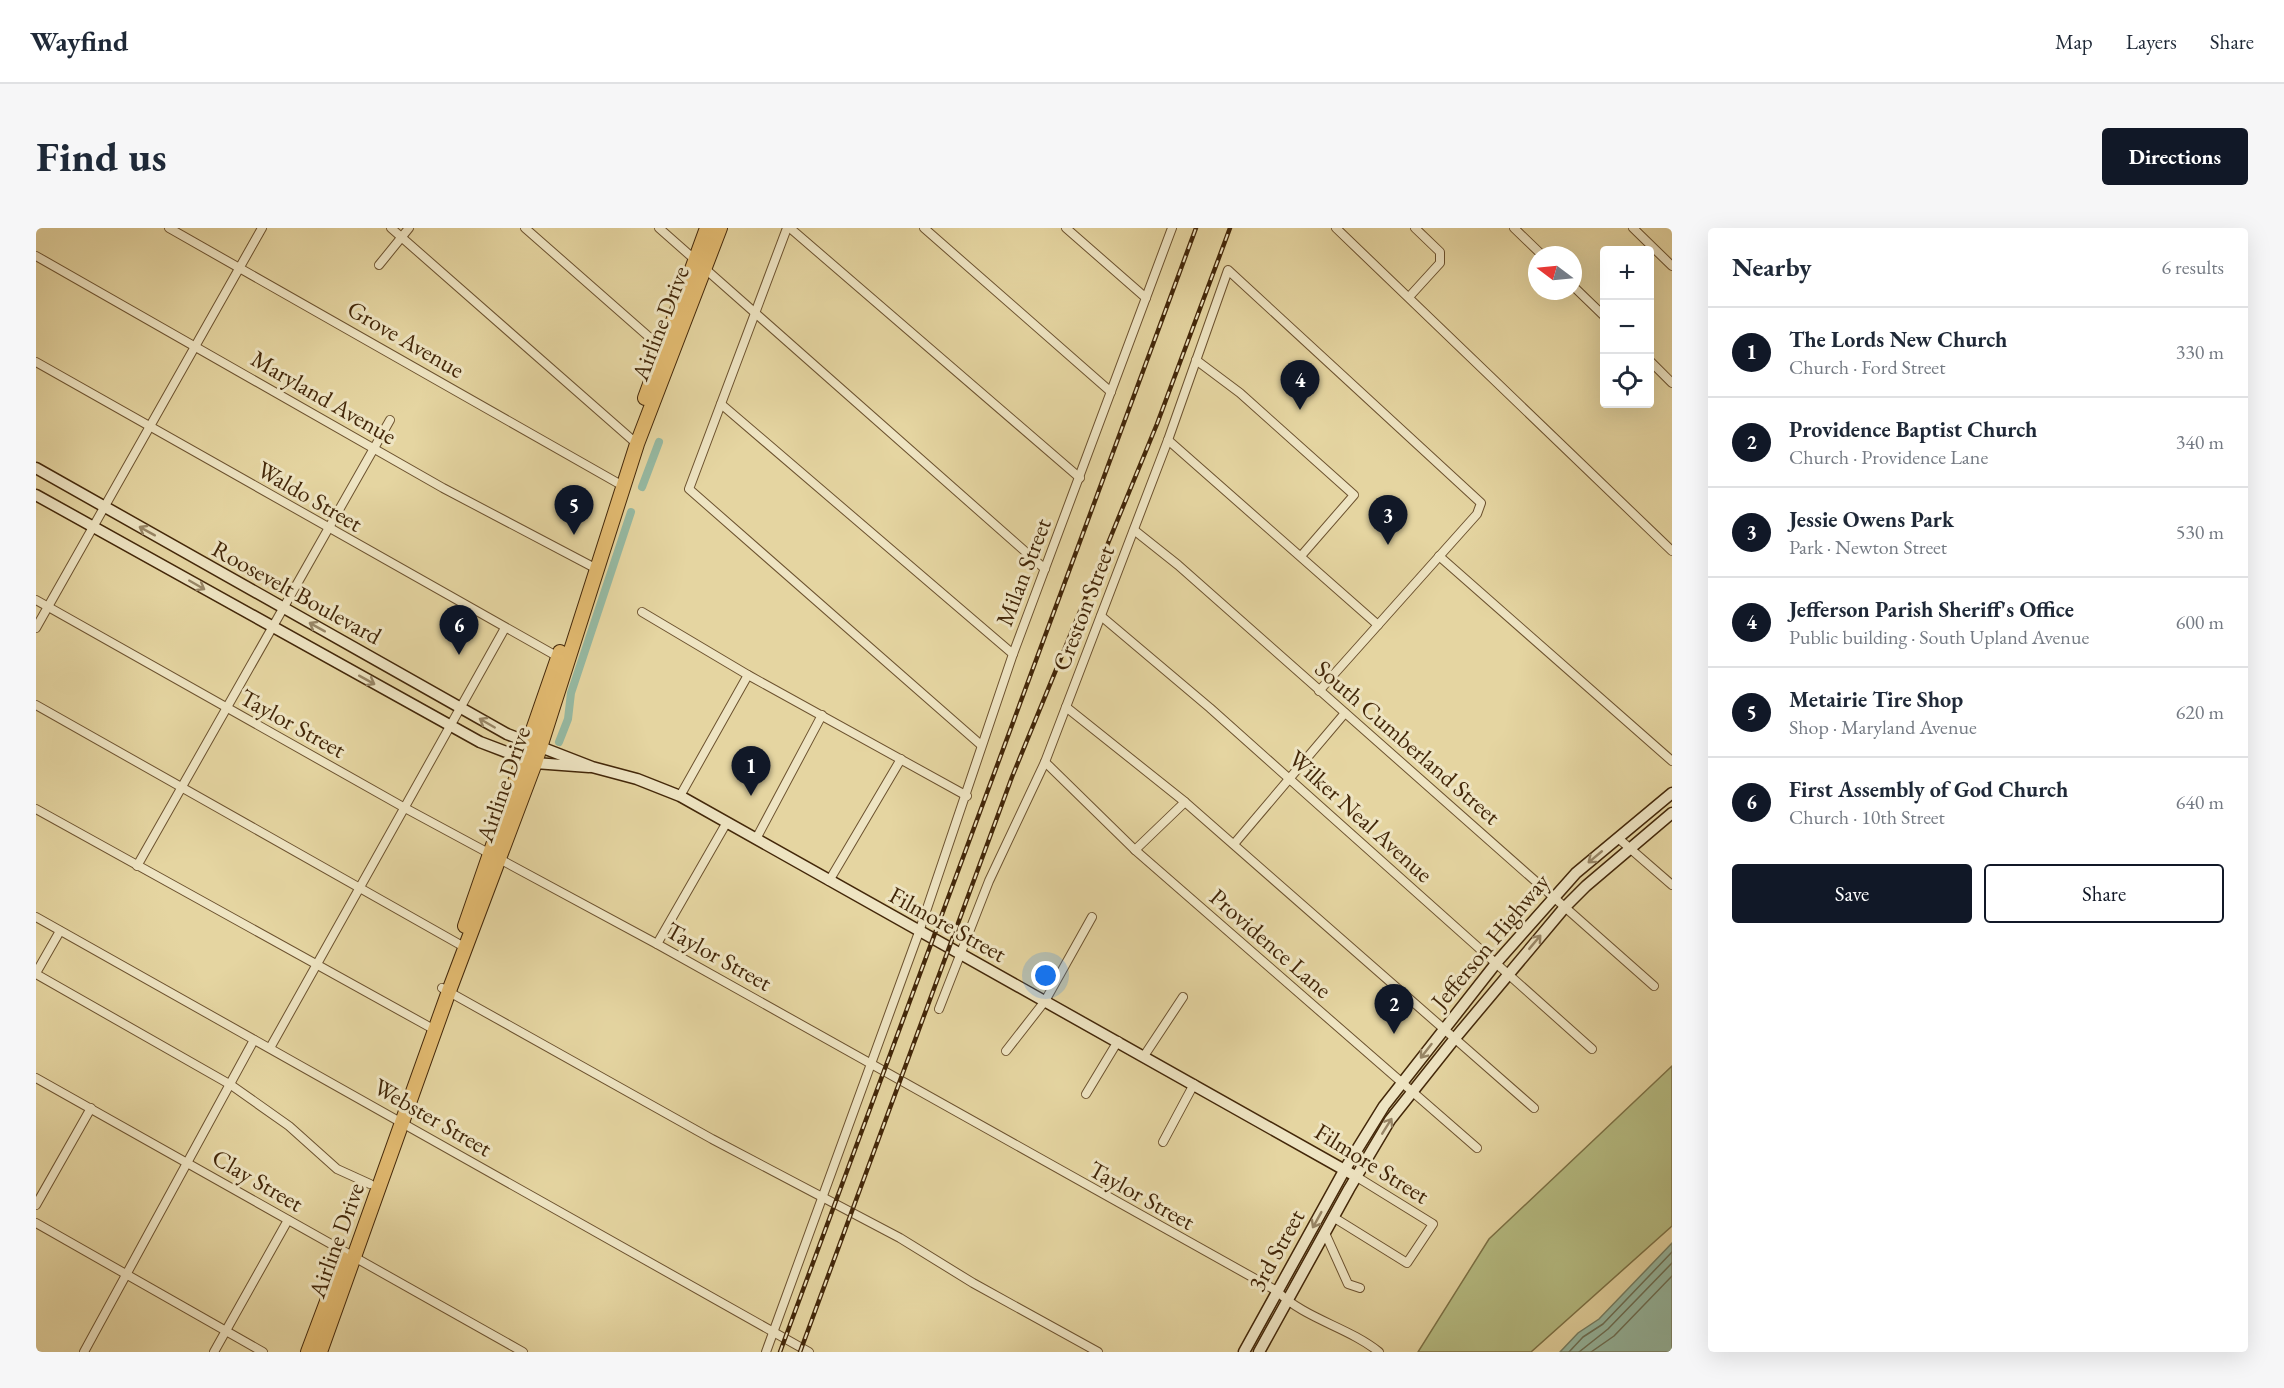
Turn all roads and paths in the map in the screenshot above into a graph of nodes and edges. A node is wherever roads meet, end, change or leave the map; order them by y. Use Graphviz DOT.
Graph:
graph roads {
  1 [pos="169,228"];
  2 [pos="262,228"];
  3 [pos="391,228"];
  4 [pos="409,228"];
  5 [pos="525,228"];
  6 [pos="659,228"];
  7 [pos="707,228"];
  8 [pos="720,228"];
  9 [pos="788,228"];
  10 [pos="924,228"];
  11 [pos="1066,228"];
  12 [pos="1172,228"];
  13 [pos="1336,228"];
  14 [pos="1415,228"];
  15 [pos="1514,228"];
  16 [pos="1633,228"];
  17 [pos="401,237"];
  18 [pos="1533,246"];
  19 [pos="36,256"];
  20 [pos="379,265"];
  21 [pos="700,265"];
  22 [pos="1672,266"];
  23 [pos="239,268"];
  24 [pos="1582,294"];
  25 [pos="1408,297"];
  26 [pos="1146,298"];
  27 [pos="1600,311"];
  28 [pos="756,312"];
  29 [pos="194,346"];
  30 [pos="668,352"];
  31 [pos="1196,360"];
  32 [pos="36,362"];
  33 [pos="1654,365"];
  34 [pos="1672,383"];
  35 [pos="1112,392"];
  36 [pos="721,404"];
  37 [pos="390,420"];
  38 [pos="149,426"];
  39 [pos="1168,440"];
  40 [pos="633,441"];
  41 [pos="374,448"];
  42 [pos="36,468"];
  43 [pos="1080,478"];
  44 [pos="619,484"];
  45 [pos="36,495"];
  46 [pos="104,507"];
  47 [pos="93,526"];
  48 [pos="328,529"];
  49 [pos="1134,530"];
  50 [pos="1672,551"];
  51 [pos="1301,556"];
  52 [pos="1439,556"];
  53 [pos="591,567"];
  54 [pos="1045,569"];
  55 [pos="36,600"];
  56 [pos="48,607"];
  57 [pos="282,607"];
  58 [pos="642,612"];
  59 [pos="1101,616"];
  60 [pos="1378,625"];
  61 [pos="271,627"];
  62 [pos="36,628"];
  63 [pos="505,628"];
  64 [pos="1013,654"];
  65 [pos="563,659"];
  66 [pos="747,675"];
  67 [pos="1320,691"];
  68 [pos="36,705"];
  69 [pos="461,707"];
  70 [pos="1066,707"];
  71 [pos="226,708"];
  72 [pos="1345,714"];
  73 [pos="822,715"];
  74 [pos="450,727"];
  75 [pos="981,745"];
  76 [pos="535,746"];
  77 [pos="901,759"];
  78 [pos="1672,761"];
  79 [pos="530,762"];
  80 [pos="1045,762"];
  81 [pos="592,767"];
  82 [pos="1290,779"];
  83 [pos="182,786"];
  84 [pos="1672,793"];
  85 [pos="680,796"];
  86 [pos="967,796"];
  87 [pos="1185,802"];
  88 [pos="405,808"];
  89 [pos="36,809"];
  90 [pos="1672,813"];
  91 [pos="727,822"];
  92 [pos="1618,838"];
  93 [pos="756,839"];
  94 [pos="1234,844"];
  95 [pos="1630,848"];
  96 [pos="1135,850"];
  97 [pos="496,856"];
  98 [pos="137,866"];
  99 [pos="829,881"];
  100 [pos="1672,885"];
  101 [pos="361,887"];
  102 [pos="1554,897"];
  103 [pos="1565,907"];
  104 [pos="1092,916"];
  105 [pos="36,917"];
  106 [pos="60,931"];
  107 [pos="919,932"];
  108 [pos="657,944"];
  109 [pos="462,946"];
  110 [pos="960,955"];
  111 [pos="1497,963"];
  112 [pos="316,966"];
  113 [pos="1509,973"];
  114 [pos="36,974"];
  115 [pos="1654,986"];
  116 [pos="446,990"];
  117 [pos="1183,997"];
  118 [pos="1045,1001"];
  119 [pos="939,1009"];
  120 [pos="1444,1028"];
  121 [pos="431,1029"];
  122 [pos="1456,1037"];
  123 [pos="254,1040"];
  124 [pos="1118,1041"];
  125 [pos="270,1048"];
  126 [pos="1592,1049"];
  127 [pos="1006,1051"];
  128 [pos="1144,1056"];
  129 [pos="870,1063"];
  130 [pos="36,1078"];
  131 [pos="1402,1082"];
  132 [pos="1194,1084"];
  133 [pos="231,1085"];
  134 [pos="1413,1091"];
  135 [pos="1086,1094"];
  136 [pos="1534,1107"];
  137 [pos="91,1108"];
  138 [pos="398,1121"];
  139 [pos="1163,1142"];
  140 [pos="1477,1148"];
  141 [pos="189,1163"];
  142 [pos="1345,1169"];
  143 [pos="1357,1177"];
  144 [pos="370,1184"];
  145 [pos="821,1196"];
  146 [pos="36,1205"];
  147 [pos="1334,1217"];
  148 [pos="288,1220"];
  149 [pos="36,1223"];
  150 [pos="1325,1233"];
  151 [pos="349,1255"];
  152 [pos="127,1275"];
  153 [pos="1360,1288"];
  154 [pos="1277,1291"];
  155 [pos="1288,1301"];
  156 [pos="774,1330"];
  157 [pos="226,1331"];
  158 [pos="84,1352"];
  159 [pos="214,1352"];
  160 [pos="263,1352"];
  161 [pos="308,1352"];
  162 [pos="320,1352"];
  163 [pos="523,1352"];
  164 [pos="766,1352"];
  165 [pos="809,1352"];
  166 [pos="1098,1352"];
  167 [pos="1244,1352"];
  168 [pos="1259,1352"];
  169 [pos="1379,1352"];
  1 -- 23 [label="street, Grove Avenue"];
  2 -- 23 [label="street"];
  3 -- 17 [label="street"];
  4 -- 17 [label="street"];
  5 -- 30 [label="street"];
  6 -- 21 [label="street"];
  7 -- 21 [label="highway, Airline Drive"];
  8 -- 21 [label="highway, Airline Drive"];
  9 -- 28 [label="street"];
  9 -- 43 [label="street"];
  10 -- 35 [label="street"];
  11 -- 26 [label="street"];
  12 -- 26 [label="street, Milan Street"];
  13 -- 25 [label="street"];
  14 -- 25 [label="street"];
  15 -- 18 [label="street"];
  16 -- 22 [label="street"];
  17 -- 20 [label="street"];
  17 -- 40 [label="street"];
  19 -- 29 [label="street, Maryland Avenue"];
  21 -- 28 [label="street"];
  21 -- 30 [label="highway, Airline Drive"];
  23 -- 29 [label="street"];
  23 -- 44 [label="street, Grove Avenue"];
  24 -- 27 [label="street"];
  25 -- 50 [label="street"];
  26 -- 35 [label="street, Milan Street"];
  28 -- 36 [label="street"];
  28 -- 54 [label="street"];
  29 -- 38 [label="street"];
  29 -- 41 [label="street, Maryland Avenue"];
  30 -- 40 [label="highway, Airline Drive"];
  31 -- 39 [label="street, Creston Street"];
  31 -- 51 [label="street"];
  31 -- 52 [label="street, Creston Street"];
  32 -- 38 [label="street, Waldo Street"];
  33 -- 34 [label="street"];
  35 -- 43 [label="street, Milan Street"];
  36 -- 64 [label="street"];
  36 -- 75 [label="street"];
  37 -- 41 [label="street"];
  38 -- 46 [label="street"];
  38 -- 48 [label="street, Waldo Street"];
  39 -- 49 [label="street, Creston Street"];
  39 -- 51 [label="street"];
  40 -- 44 [label="highway, Airline Drive"];
  41 -- 48 [label="street"];
  41 -- 53 [label="street, Maryland Avenue"];
  42 -- 46 [label="street, Roosevelt Boulevard"];
  43 -- 54 [label="street, Milan Street"];
  44 -- 53 [label="highway, Airline Drive"];
  45 -- 47 [label="street, Roosevelt Boulevard"];
  46 -- 47 [label="street"];
  57 -- 46 [label="street, Roosevelt Boulevard, one-way"];
  47 -- 56 [label="street"];
  47 -- 61 [label="street, Roosevelt Boulevard, one-way"];
  48 -- 57 [label="street"];
  48 -- 63 [label="street, Waldo Street"];
  49 -- 59 [label="street, Creston Street"];
  49 -- 67 [label="street, South Cumberland Street"];
  51 -- 60 [label="street"];
  52 -- 60 [label="street"];
  52 -- 78 [label="street"];
  53 -- 65 [label="highway, Airline Drive"];
  54 -- 64 [label="street, Milan Street"];
  55 -- 56 [label="street, Taylor Street"];
  56 -- 62 [label="street"];
  56 -- 71 [label="street, Taylor Street"];
  57 -- 61 [label="street"];
  69 -- 57 [label="street, Roosevelt Boulevard, one-way"];
  58 -- 66 [label="street"];
  59 -- 70 [label="street, Creston Street"];
  59 -- 82 [label="street, Wilker Neal Avenue"];
  60 -- 67 [label="street"];
  61 -- 71 [label="street"];
  61 -- 74 [label="street, Roosevelt Boulevard, one-way"];
  63 -- 65 [label="street, Waldo Street"];
  63 -- 69 [label="street"];
  64 -- 75 [label="street, Milan Street"];
  65 -- 76 [label="highway, Airline Drive"];
  66 -- 73 [label="street"];
  66 -- 85 [label="street"];
  67 -- 72 [label="street, South Cumberland Street"];
  68 -- 83 [label="street"];
  69 -- 74 [label="street"];
  76 -- 69 [label="street, Roosevelt Boulevard, one-way"];
  70 -- 80 [label="street, Creston Street"];
  70 -- 87 [label="street"];
  71 -- 83 [label="street"];
  71 -- 88 [label="street, Taylor Street"];
  72 -- 82 [label="street"];
  72 -- 102 [label="street, South Cumberland Street"];
  73 -- 77 [label="street"];
  73 -- 93 [label="street"];
  74 -- 79 [label="street, Roosevelt Boulevard"];
  74 -- 88 [label="street"];
  75 -- 86 [label="street, Milan Street"];
  76 -- 79 [label="highway, Airline Drive"];
  76 -- 81 [label="street, Filmore Street"];
  77 -- 86 [label="street"];
  77 -- 99 [label="street"];
  79 -- 81 [label="street, Filmore Street"];
  79 -- 97 [label="highway, Airline Drive"];
  80 -- 96 [label="street, Providence Lane"];
  80 -- 110 [label="street, Creston Street"];
  81 -- 85 [label="street, Filmore Street"];
  82 -- 94 [label="street"];
  82 -- 111 [label="street, Wilker Neal Avenue"];
  83 -- 98 [label="street"];
  83 -- 101 [label="street"];
  84 -- 92 [label="street, Jefferson Highway"];
  85 -- 91 [label="street, Filmore Street"];
  86 -- 107 [label="street, Milan Street"];
  87 -- 94 [label="street"];
  87 -- 96 [label="street"];
  88 -- 97 [label="street, Taylor Street"];
  88 -- 101 [label="street"];
  89 -- 98 [label="street"];
  90 -- 95 [label="street, Jefferson Highway"];
  91 -- 93 [label="street, Filmore Street"];
  91 -- 108 [label="street"];
  92 -- 95 [label="street"];
  92 -- 102 [label="street, Jefferson Highway, one-way"];
  93 -- 99 [label="street, Filmore Street"];
  94 -- 120 [label="street"];
  95 -- 100 [label="street"];
  95 -- 103 [label="street, Jefferson Highway"];
  96 -- 131 [label="street, Providence Lane"];
  97 -- 108 [label="street, Taylor Street"];
  97 -- 109 [label="highway, Airline Drive"];
  98 -- 112 [label="street"];
  99 -- 107 [label="street, Filmore Street"];
  101 -- 109 [label="street"];
  101 -- 112 [label="street"];
  102 -- 103 [label="street, South Cumberland Street"];
  102 -- 111 [label="street, Jefferson Highway"];
  113 -- 103 [label="street, Jefferson Highway, one-way"];
  103 -- 115 [label="street, South Cumberland Street"];
  104 -- 118 [label="street"];
  105 -- 106 [label="street, Webster Street"];
  106 -- 114 [label="street"];
  106 -- 123 [label="street, Webster Street"];
  107 -- 110 [label="street, Filmore Street"];
  107 -- 129 [label="street, Milan Street"];
  108 -- 129 [label="street, Taylor Street"];
  109 -- 116 [label="highway, Airline Drive"];
  110 -- 118 [label="street, Filmore Street"];
  110 -- 119 [label="street, Creston Street"];
  111 -- 113 [label="street, Wilker Neal Avenue"];
  111 -- 120 [label="street, Jefferson Highway"];
  112 -- 121 [label="street"];
  112 -- 125 [label="street"];
  113 -- 122 [label="street, Jefferson Highway"];
  113 -- 126 [label="street, Wilker Neal Avenue"];
  114 -- 133 [label="street"];
  116 -- 121 [label="highway, Airline Drive"];
  116 -- 145 [label="street"];
  117 -- 128 [label="street"];
  118 -- 124 [label="street, Filmore Street"];
  118 -- 127 [label="street"];
  120 -- 122 [label="street"];
  120 -- 131 [label="street, Jefferson Highway, one-way"];
  121 -- 138 [label="highway, Airline Drive"];
  122 -- 134 [label="street, Jefferson Highway"];
  122 -- 136 [label="street"];
  123 -- 125 [label="street, Webster Street"];
  123 -- 133 [label="street"];
  124 -- 128 [label="street, Filmore Street"];
  124 -- 135 [label="street"];
  125 -- 138 [label="street, Webster Street"];
  128 -- 132 [label="street, Filmore Street"];
  129 -- 145 [label="street, Milan Street"];
  129 -- 154 [label="street, Taylor Street"];
  130 -- 137 [label="street, Clay Street"];
  131 -- 134 [label="street, Providence Lane"];
  131 -- 142 [label="street, Jefferson Highway"];
  132 -- 139 [label="street"];
  132 -- 142 [label="street, Filmore Street"];
  133 -- 141 [label="street"];
  133 -- 144 [label="street"];
  134 -- 140 [label="street, Providence Lane"];
  143 -- 134 [label="street, Jefferson Highway, one-way"];
  137 -- 141 [label="street, Clay Street"];
  137 -- 146 [label="street"];
  138 -- 144 [label="highway, Airline Drive"];
  138 -- 151 [label="highway, Airline Drive"];
  138 -- 156 [label="street, Webster Street"];
  141 -- 148 [label="street, Clay Street"];
  141 -- 152 [label="street"];
  142 -- 143 [label="street, Filmore Street"];
  142 -- 154 [label="street, 3rd Street, one-way"];
  143 -- 147 [label="street, 3rd Street"];
  143 -- 147 [label="street, Filmore Street"];
  144 -- 151 [label="highway, Airline Drive"];
  145 -- 156 [label="street, Milan Street"];
  145 -- 166 [label="street"];
  147 -- 150 [label="street, 3rd Street"];
  148 -- 151 [label="street, Clay Street"];
  148 -- 157 [label="street"];
  149 -- 152 [label="street"];
  150 -- 153 [label="street"];
  150 -- 155 [label="street, 3rd Street"];
  151 -- 161 [label="highway, Airline Drive"];
  151 -- 162 [label="highway, Airline Drive"];
  151 -- 163 [label="street, Clay Street"];
  152 -- 157 [label="street"];
  152 -- 158 [label="street"];
  154 -- 155 [label="street, Taylor Street"];
  154 -- 167 [label="street, 3rd Street"];
  155 -- 168 [label="street, 3rd Street"];
  155 -- 169 [label="street, Taylor Street"];
  156 -- 164 [label="street, Milan Street"];
  156 -- 165 [label="street, Webster Street"];
  157 -- 159 [label="street"];
  157 -- 160 [label="street"];
}
